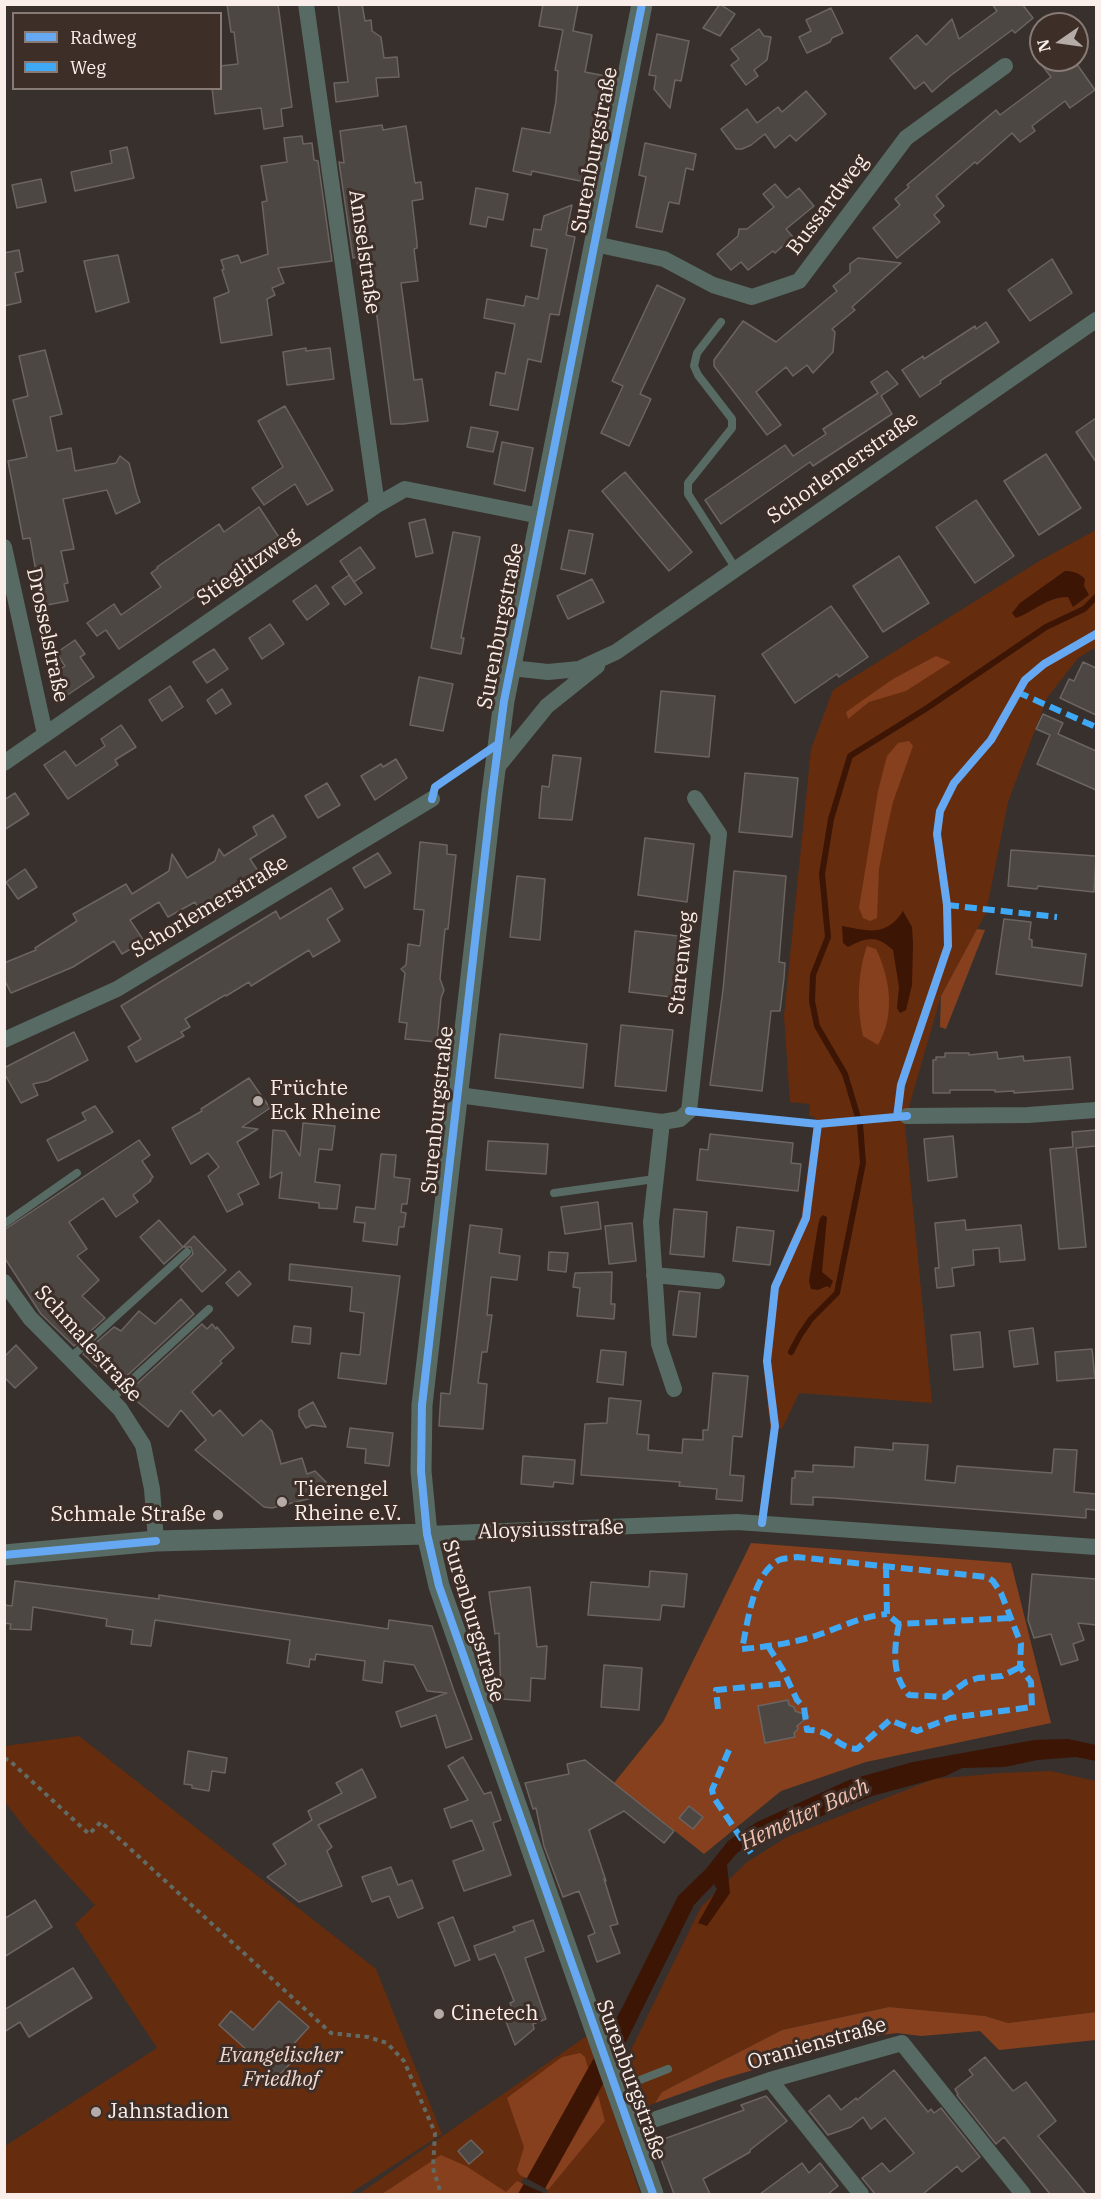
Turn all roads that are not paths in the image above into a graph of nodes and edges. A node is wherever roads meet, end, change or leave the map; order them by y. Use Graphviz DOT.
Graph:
graph roads {
  1 [pos="306,4"];
  2 [pos="642,4"];
  3 [pos="1005,66"];
  4 [pos="596,244"];
  5 [pos="1096,320"];
  6 [pos="721,322"];
  7 [pos="377,505"];
  8 [pos="540,516"];
  9 [pos="4,547"];
  10 [pos="736,569"];
  11 [pos="616,652"];
  12 [pos="511,668"];
  13 [pos="45,734"];
  14 [pos="4,763"];
  15 [pos="495,770"];
  16 [pos="695,798"];
  17 [pos="432,799"];
  18 [pos="4,1040"];
  19 [pos="458,1095"];
  20 [pos="1096,1110"];
  21 [pos="907,1116"];
  22 [pos="662,1122"];
  23 [pos="77,1173"];
  24 [pos="656,1179"];
  25 [pos="554,1194"];
  26 [pos="4,1224"];
  27 [pos="187,1252"];
  28 [pos="654,1275"];
  29 [pos="717,1281"];
  30 [pos="4,1282"];
  31 [pos="209,1310"];
  32 [pos="70,1358"];
  33 [pos="674,1389"];
  34 [pos="111,1399"];
  35 [pos="427,1534"];
  36 [pos="156,1541"];
  37 [pos="1096,1547"];
  38 [pos="4,1556"];
  39 [pos="668,2069"];
  40 [pos="770,2080"];
  41 [pos="617,2089"];
  42 [pos="630,2128"];
  43 [pos="653,2194"];
  44 [pos="861,2194"];
  45 [pos="1023,2194"];
  1 -- 7 [label="street, Amselstraße"];
  2 -- 4 [label="street, Surenburgstraße"];
  3 -- 4 [label="street, Bussardweg"];
  4 -- 8 [label="street, Surenburgstraße"];
  5 -- 10 [label="street, Schorlemerstraße"];
  6 -- 10 [label="lane"];
  7 -- 8 [label="street, Stieglitzweg"];
  7 -- 13 [label="street, Stieglitzweg"];
  8 -- 12 [label="street, Surenburgstraße"];
  9 -- 13 [label="street, Drosselstraße"];
  10 -- 11 [label="street, Schorlemerstraße"];
  11 -- 12 [label="street, Schorlemerstraße"];
  11 -- 15 [label="street, Schorlemerstraße"];
  12 -- 15 [label="street, Surenburgstraße"];
  13 -- 14 [label="street, Stieglitzweg"];
  15 -- 19 [label="street, Surenburgstraße"];
  16 -- 22 [label="street, Starenweg"];
  17 -- 18 [label="street, Schorlemerstraße"];
  19 -- 22 [label="street, Starenweg"];
  19 -- 35 [label="street, Surenburgstraße"];
  20 -- 21 [label="street"];
  22 -- 24 [label="street"];
  23 -- 26 [label="lane"];
  24 -- 25 [label="lane"];
  24 -- 28 [label="street"];
  27 -- 32 [label="lane"];
  28 -- 29 [label="street"];
  28 -- 33 [label="street"];
  30 -- 32 [label="street, Schmalestraße"];
  31 -- 34 [label="lane"];
  32 -- 34 [label="street, Schmalestraße"];
  34 -- 36 [label="street, Schmalestraße"];
  35 -- 36 [label="street, Aloysiusstraße"];
  35 -- 37 [label="street, Aloysiusstraße"];
  35 -- 41 [label="street, Surenburgstraße"];
  36 -- 38 [label="street, Aloysiusstraße"];
  39 -- 41 [label="lane"];
  40 -- 42 [label="street, Oranienstraße"];
  40 -- 44 [label="street"];
  40 -- 45 [label="street, Oranienstraße"];
  41 -- 42 [label="street, Surenburgstraße"];
  42 -- 43 [label="street, Surenburgstraße"];
}
